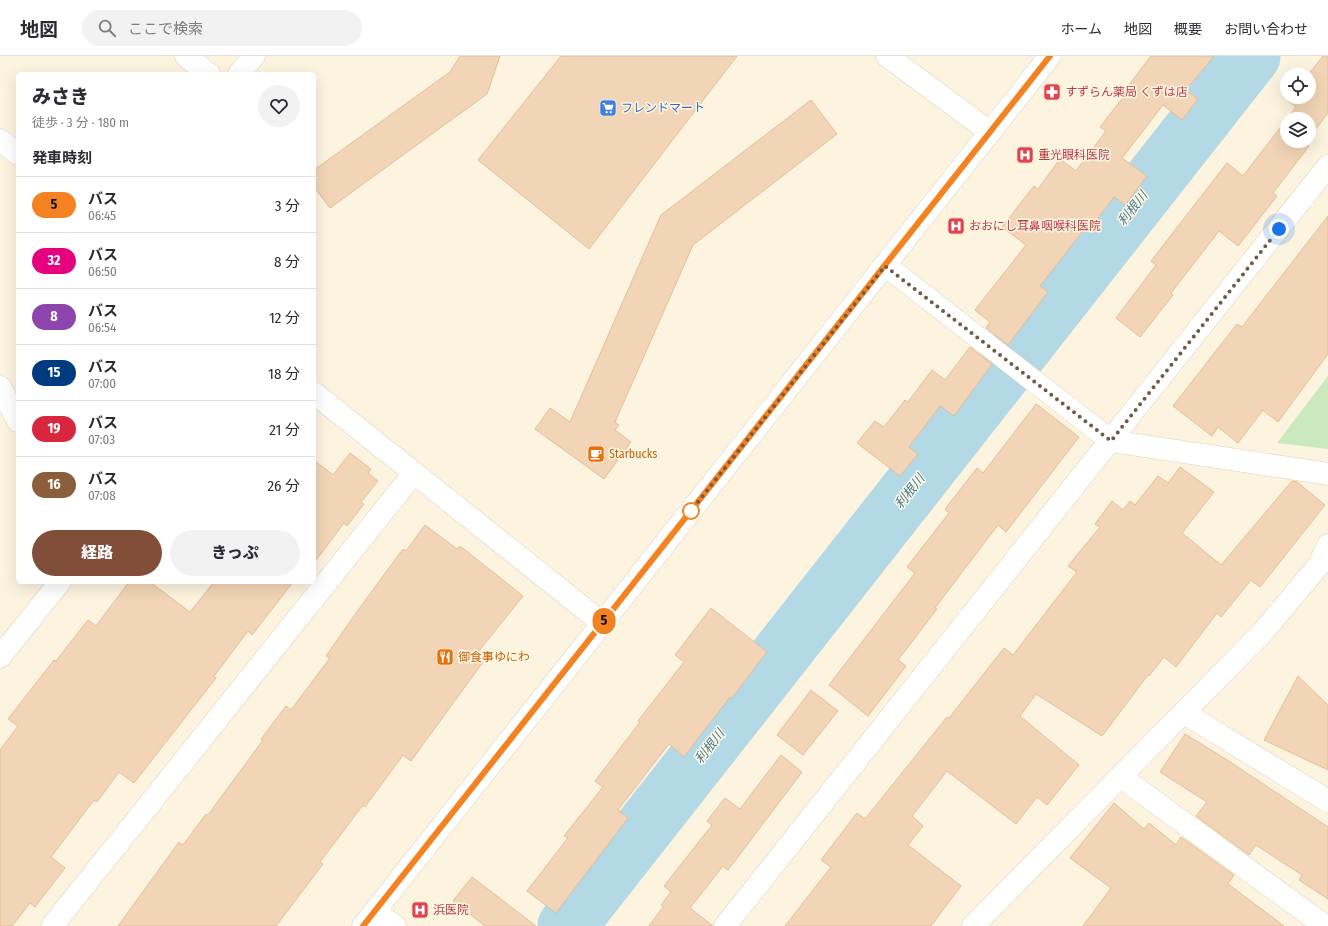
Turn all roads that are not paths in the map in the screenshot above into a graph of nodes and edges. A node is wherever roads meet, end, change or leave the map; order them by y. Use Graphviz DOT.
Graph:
graph roads {
  1 [pos="186,56"];
  2 [pos="254,56"];
  3 [pos="887,56"];
  4 [pos="1050,56"];
  5 [pos="206,72"];
  6 [pos="242,72"];
  7 [pos="990,132"];
  8 [pos="0,140"];
  9 [pos="16,152"];
  10 [pos="1328,166"];
  11 [pos="885,266"];
  12 [pos="0,387"];
  13 [pos="316,395"];
  14 [pos="16,418"];
  15 [pos="1111,441"];
  16 [pos="414,473"];
  17 [pos="1328,474"];
  18 [pos="1328,545"];
  19 [pos="58,584"];
  20 [pos="602,623"];
  21 [pos="0,657"];
  22 [pos="1184,713"];
  23 [pos="1121,777"];
  24 [pos="1328,801"];
  25 [pos="369,918"];
  26 [pos="982,923"];
  27 [pos="52,926"];
  28 [pos="395,926"];
  29 [pos="726,926"];
  30 [pos="1325,926"];
  1 -- 5 [label="street"];
  2 -- 6 [label="street"];
  3 -- 7 [label="street"];
  4 -- 7 [label="street"];
  7 -- 11 [label="street"];
  8 -- 9 [label="street"];
  10 -- 15 [label="street"];
  11 -- 15 [label="street"];
  11 -- 20 [label="street"];
  12 -- 14 [label="street"];
  13 -- 16 [label="street"];
  15 -- 17 [label="street"];
  15 -- 29 [label="street"];
  16 -- 20 [label="street"];
  16 -- 27 [label="street"];
  18 -- 22 [label="street"];
  19 -- 21 [label="street"];
  20 -- 25 [label="street"];
  22 -- 23 [label="street"];
  22 -- 24 [label="street"];
  23 -- 26 [label="street"];
  23 -- 30 [label="street"];
  25 -- 28 [label="street"];
}
